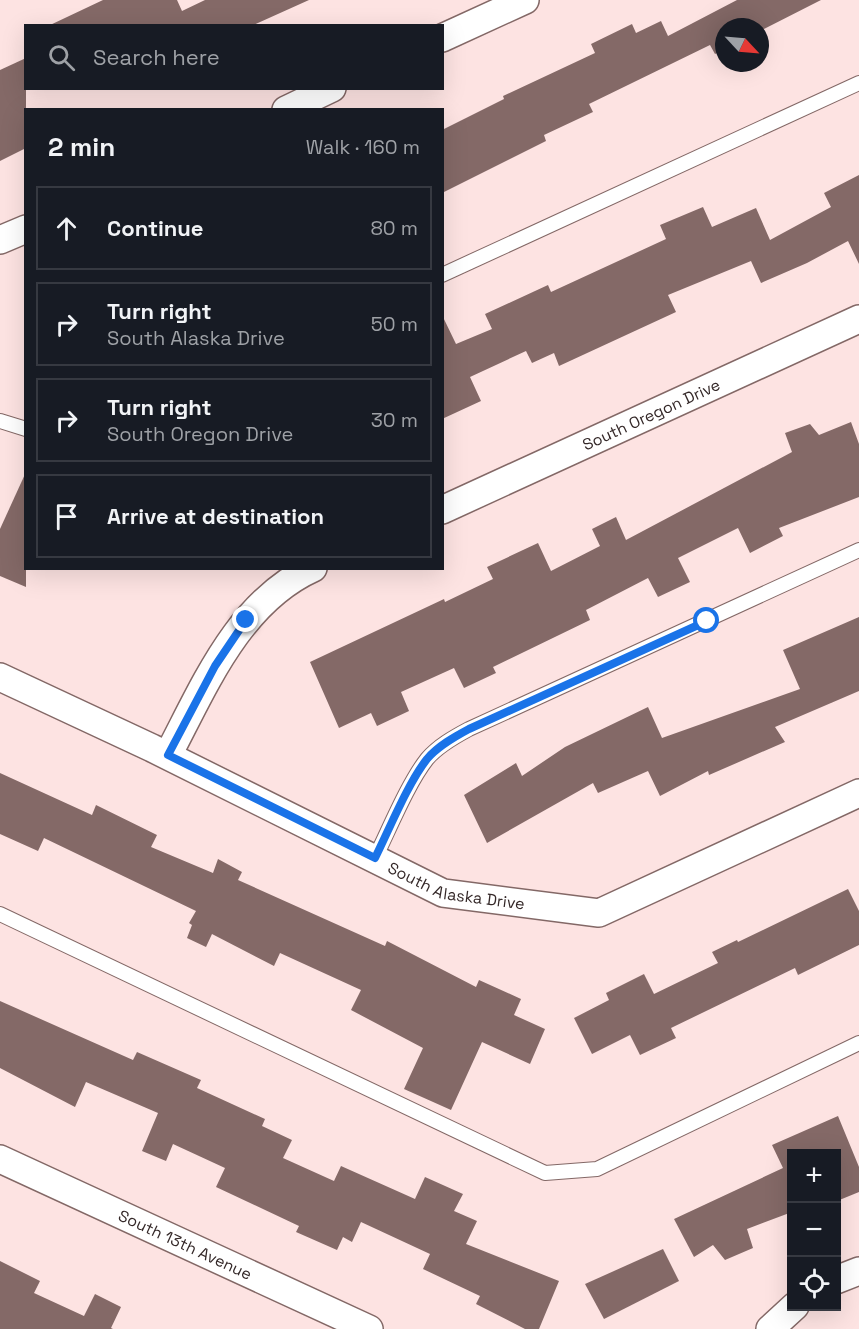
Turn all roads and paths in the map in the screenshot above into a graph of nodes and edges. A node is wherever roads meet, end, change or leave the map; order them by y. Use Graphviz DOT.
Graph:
graph roads {
  1 [pos="525,0"];
  2 [pos="444,37"];
  3 [pos="859,83"];
  4 [pos="328,90"];
  5 [pos="290,108"];
  6 [pos="24,230"];
  7 [pos="0,240"];
  8 [pos="444,274"];
  9 [pos="859,319"];
  10 [pos="0,421"];
  11 [pos="24,428"];
  12 [pos="444,509"];
  13 [pos="859,550"];
  14 [pos="309,570"];
  15 [pos="0,677"];
  16 [pos="168,755"];
  17 [pos="859,793"];
  18 [pos="375,858"];
  19 [pos="0,914"];
  20 [pos="859,1043"];
  21 [pos="0,1159"];
  22 [pos="859,1271"];
  23 [pos="841,1278"];
  24 [pos="790,1311"];
  25 [pos="369,1329"];
  26 [pos="770,1329"];
  1 -- 2 [label="street"];
  3 -- 8 [label="lane"];
  4 -- 5 [label="street"];
  6 -- 7 [label="street"];
  9 -- 12 [label="street, South Oregon Drive"];
  10 -- 11 [label="lane"];
  13 -- 18 [label="lane"];
  14 -- 16 [label="street"];
  15 -- 16 [label="street, South Alaska Drive"];
  16 -- 18 [label="street, South Alaska Drive"];
  17 -- 18 [label="street, South Alaska Drive"];
  19 -- 20 [label="lane"];
  21 -- 25 [label="street, South 13th Avenue"];
  22 -- 23 [label="street"];
  24 -- 26 [label="street"];
}
